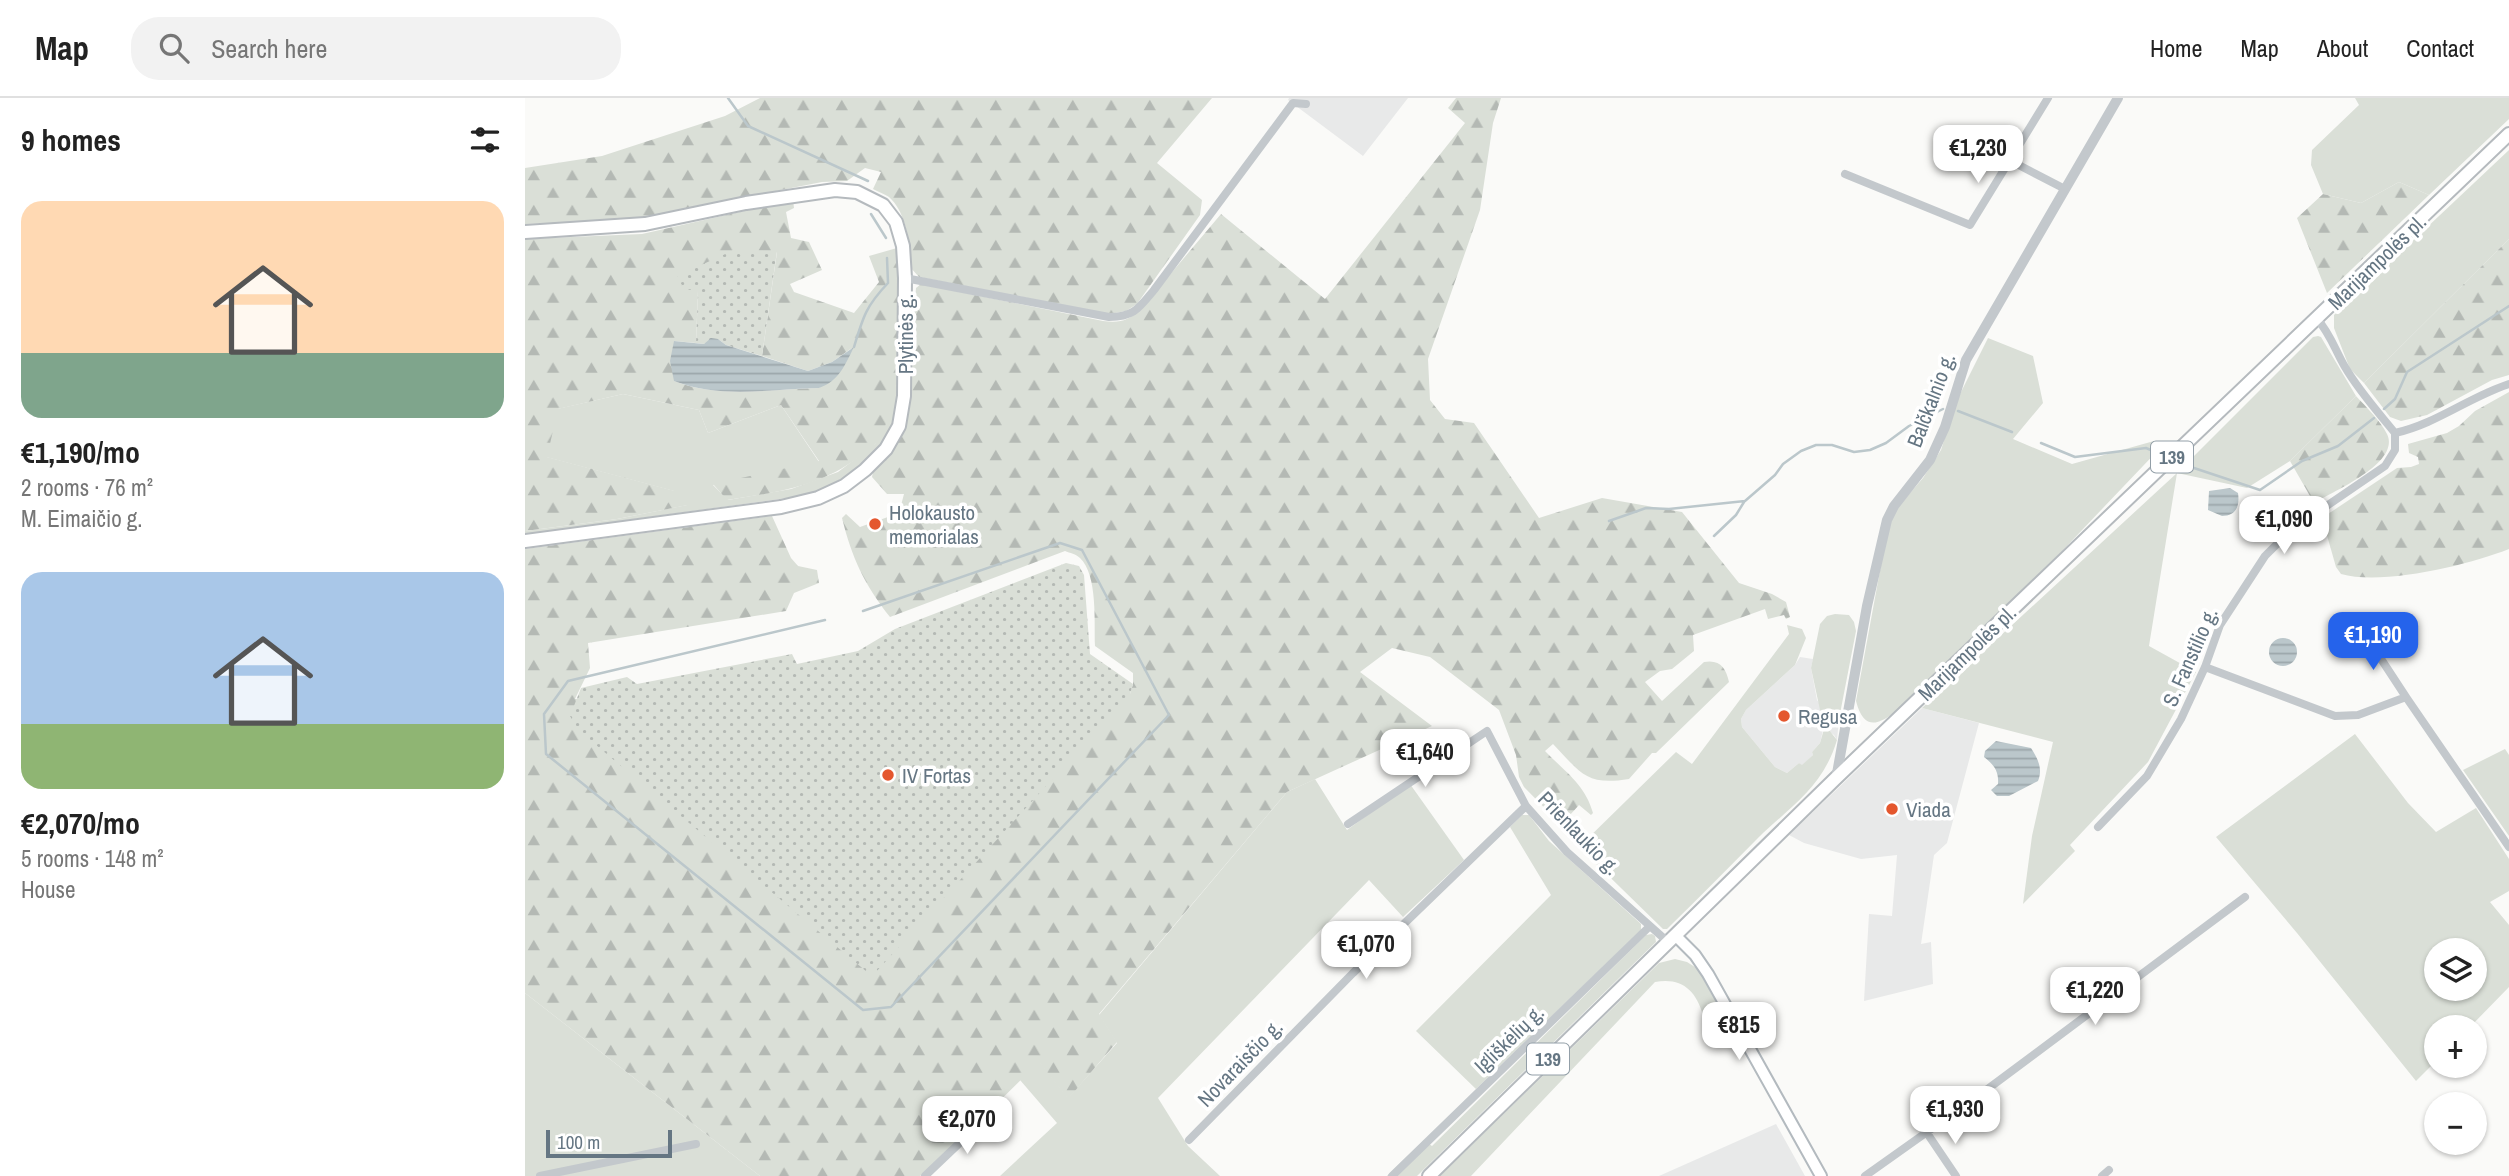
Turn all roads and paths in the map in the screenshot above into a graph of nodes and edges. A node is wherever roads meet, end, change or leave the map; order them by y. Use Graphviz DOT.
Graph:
graph roads {
  1 [pos="2048,98"];
  2 [pos="2117,98"];
  3 [pos="1306,104"];
  4 [pos="2509,135"];
  5 [pos="2011,161"];
  6 [pos="1845,174"];
  7 [pos="2065,189"];
  8 [pos="525,232"];
  9 [pos="905,278"];
  10 [pos="2317,319"];
  11 [pos="2509,384"];
  12 [pos="2395,433"];
  13 [pos="525,541"];
  14 [pos="2364,633"];
  15 [pos="2205,667"];
  16 [pos="2406,696"];
  17 [pos="1835,779"];
  18 [pos="1526,806"];
  19 [pos="1348,824"];
  20 [pos="2098,827"];
  21 [pos="2509,847"];
  22 [pos="2245,897"];
  23 [pos="1650,926"];
  24 [pos="1671,939"];
  25 [pos="989,1115"];
  26 [pos="1927,1133"];
  27 [pos="1189,1140"];
  28 [pos="697,1144"];
  29 [pos="540,1176"];
  30 [pos="925,1176"];
  31 [pos="1392,1176"];
  32 [pos="1429,1176"];
  33 [pos="1821,1176"];
  34 [pos="1865,1176"];
  35 [pos="1957,1176"];
  1 -- 5 [label="street"];
  2 -- 7 [label="street, Balčkalnio g."];
  3 -- 9 [label="street"];
  4 -- 10 [label="main road, Marijampolės pl. / 139"];
  5 -- 6 [label="street"];
  5 -- 7 [label="street"];
  7 -- 17 [label="street, Balčkalnio g."];
  8 -- 9 [label="main road, Plytinės g."];
  9 -- 13 [label="main road, Plytinės g."];
  10 -- 12 [label="street"];
  10 -- 17 [label="main road, Marijampolės pl. / 139"];
  11 -- 12 [label="street"];
  12 -- 15 [label="street, S. Fanstilio g."];
  14 -- 16 [label="street"];
  15 -- 16 [label="street"];
  15 -- 20 [label="street, S. Fanstilio g."];
  16 -- 21 [label="street"];
  17 -- 24 [label="main road, Marijampolės pl. / 139"];
  18 -- 19 [label="street, Prienlaukio g."];
  18 -- 23 [label="street, Prienlaukio g."];
  18 -- 27 [label="street, Novaraisčio g."];
  22 -- 26 [label="street"];
  23 -- 24 [label="street, Prienlaukio g."];
  23 -- 31 [label="street, Igliškėlių g."];
  24 -- 32 [label="main road, Marijampolės pl. / 139"];
  24 -- 33 [label="main road"];
  25 -- 30 [label="street"];
  26 -- 34 [label="street"];
  26 -- 35 [label="street"];
  28 -- 29 [label="street"];
}
